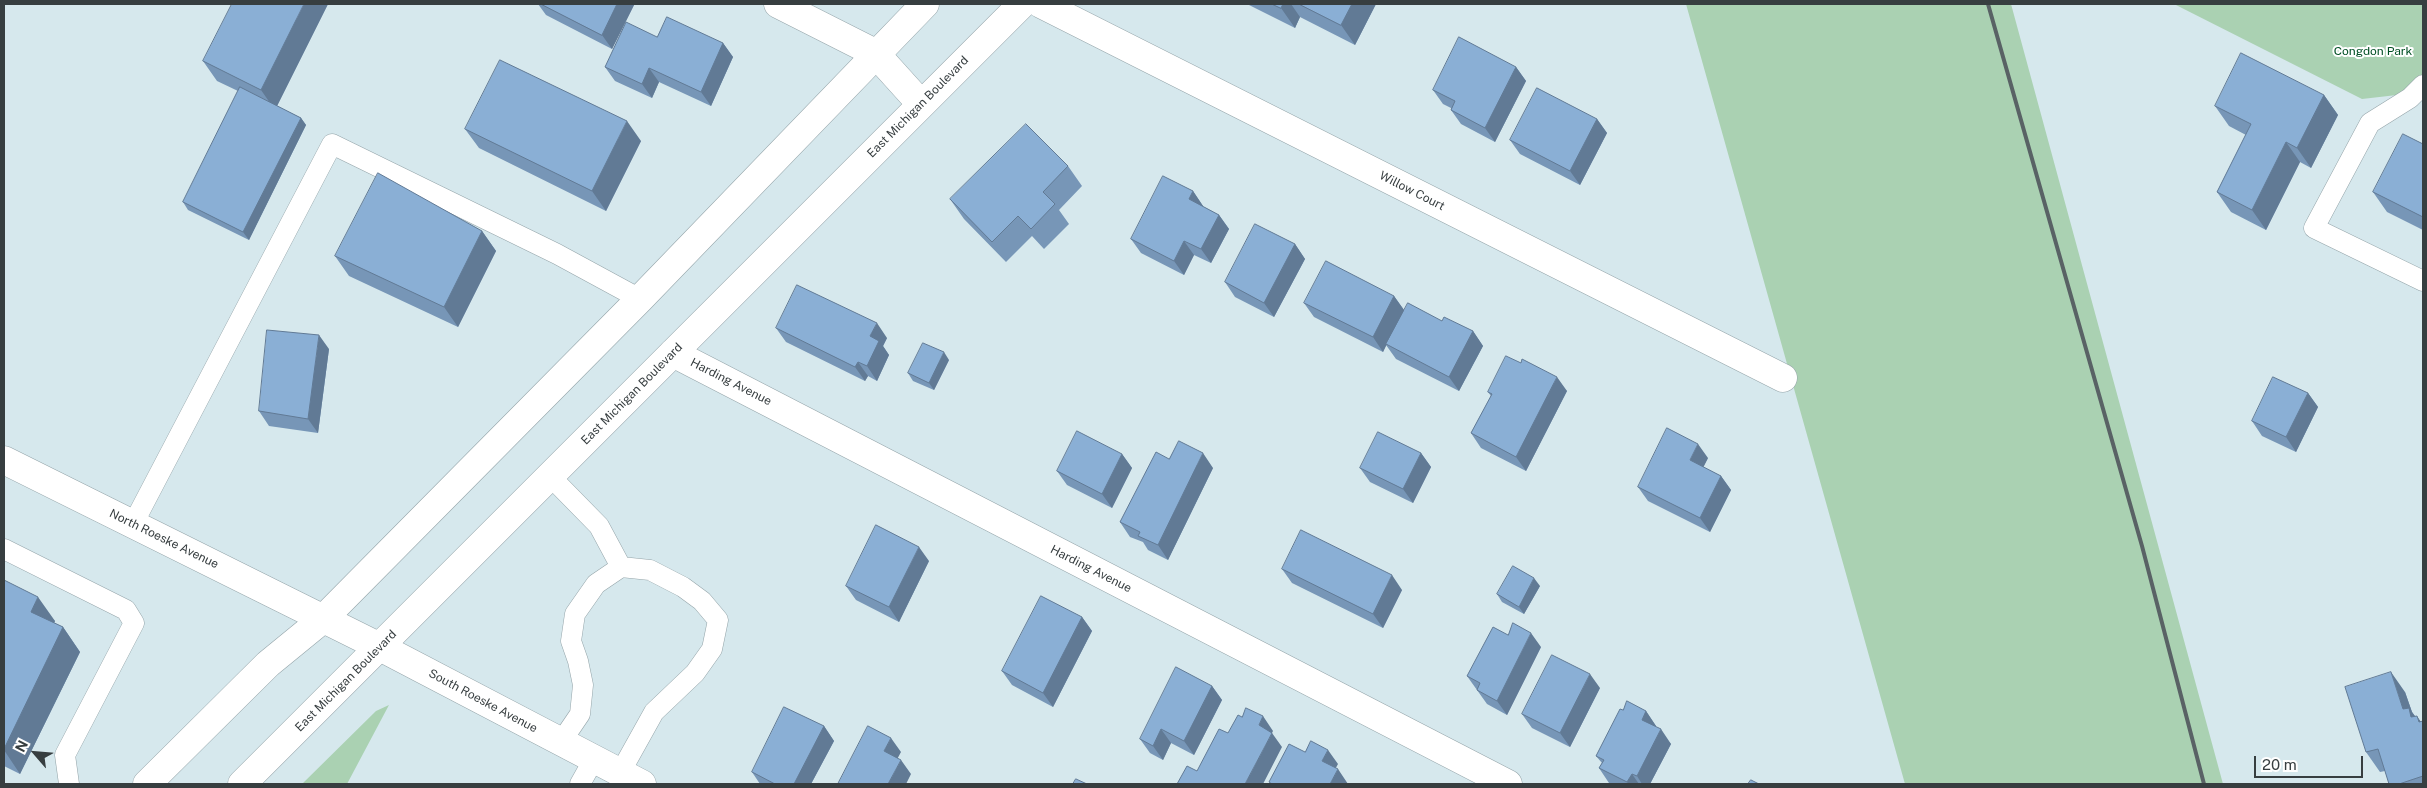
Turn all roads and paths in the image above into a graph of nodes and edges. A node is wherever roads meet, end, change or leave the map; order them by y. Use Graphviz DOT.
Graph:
graph roads {
  1 [pos="778,4"];
  2 [pos="925,4"];
  3 [pos="1022,4"];
  4 [pos="1041,4"];
  5 [pos="875,53"];
  6 [pos="2423,85"];
  7 [pos="921,104"];
  8 [pos="2423,281"];
  9 [pos="640,299"];
  10 [pos="673,353"];
  11 [pos="1783,378"];
  12 [pos="4,460"];
  13 [pos="550,476"];
  14 [pos="133,524"];
  15 [pos="4,549"];
  16 [pos="621,567"];
  17 [pos="324,618"];
  18 [pos="380,647"];
  19 [pos="561,742"];
  20 [pos="594,759"];
  21 [pos="631,778"];
  22 [pos="70,784"];
  23 [pos="147,784"];
  24 [pos="242,784"];
  25 [pos="580,784"];
  26 [pos="1508,784"];
  1 -- 5 [label="street"];
  2 -- 5 [label="street"];
  3 -- 7 [label="street, East Michigan Boulevard"];
  4 -- 11 [label="street, Willow Court"];
  5 -- 7 [label="street"];
  5 -- 9 [label="street"];
  6 -- 8 [label="lane"];
  7 -- 10 [label="street, East Michigan Boulevard"];
  9 -- 14 [label="lane"];
  9 -- 17 [label="street"];
  10 -- 13 [label="street, East Michigan Boulevard"];
  10 -- 26 [label="street, Harding Avenue"];
  12 -- 14 [label="street, North Roeske Avenue"];
  13 -- 16 [label="lane"];
  13 -- 18 [label="street, East Michigan Boulevard"];
  14 -- 17 [label="street, North Roeske Avenue"];
  15 -- 22 [label="lane"];
  16 -- 19 [label="lane"];
  16 -- 21 [label="lane"];
  17 -- 18 [label="street, South Roeske Avenue"];
  17 -- 23 [label="street"];
  18 -- 19 [label="street, South Roeske Avenue"];
  18 -- 24 [label="street, East Michigan Boulevard"];
  19 -- 20 [label="street, South Roeske Avenue"];
  20 -- 21 [label="street, South Roeske Avenue"];
  20 -- 25 [label="lane"];
}
